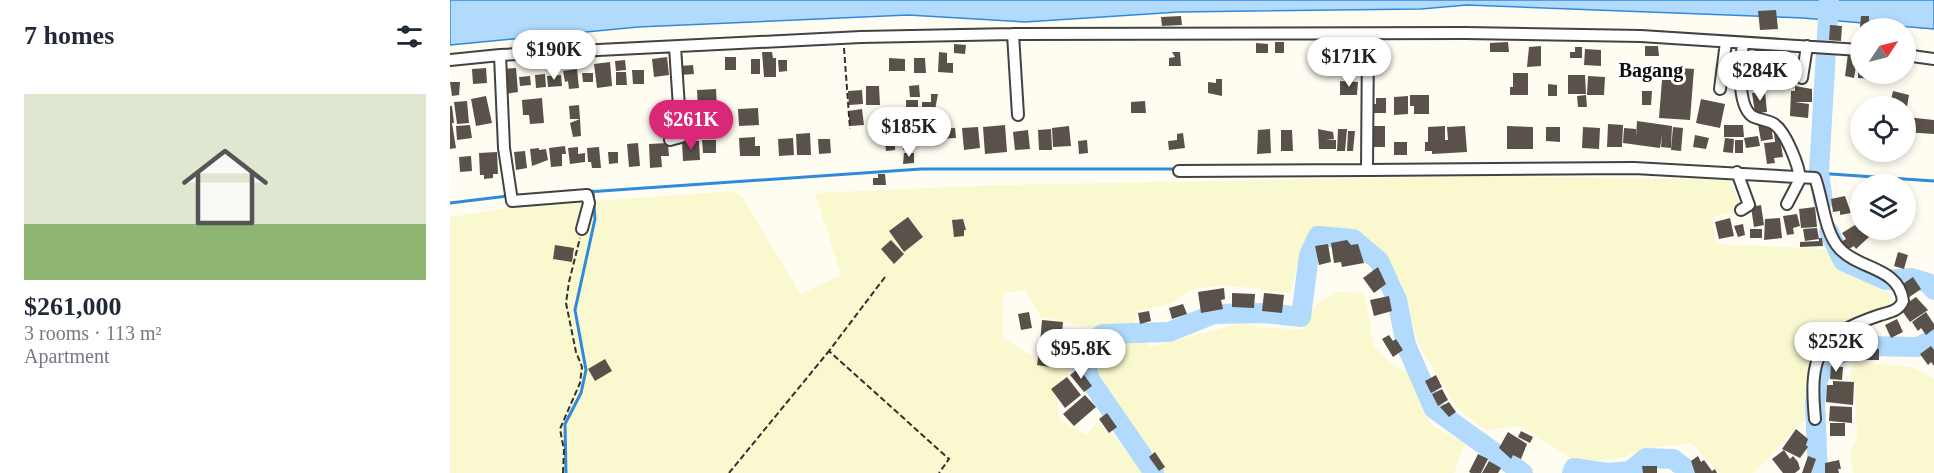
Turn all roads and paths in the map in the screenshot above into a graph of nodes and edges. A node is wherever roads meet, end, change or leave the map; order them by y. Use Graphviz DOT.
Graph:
graph roads {
  1 [pos="1013,34"];
  2 [pos="1368,34"];
  3 [pos="843,38"];
  4 [pos="1726,42"];
  5 [pos="1743,43"];
  6 [pos="1807,46"];
  7 [pos="675,47"];
  8 [pos="1850,49"];
  9 [pos="500,55"];
  10 [pos="1916,57"];
  11 [pos="1934,59"];
  12 [pos="450,60"];
  13 [pos="1802,78"];
  14 [pos="1720,89"];
  15 [pos="1018,115"];
  16 [pos="850,129"];
  17 [pos="670,140"];
  18 [pos="1366,163"];
  19 [pos="1179,171"];
  20 [pos="1737,172"];
  21 [pos="1800,176"];
  22 [pos="1787,204"];
  23 [pos="1741,210"];
  24 [pos="582,229"];
  25 [pos="885,277"];
  26 [pos="829,351"];
  27 [pos="1815,419"];
  28 [pos="563,473"];
  29 [pos="729,473"];
  30 [pos="939,473"];
  1 -- 2 [label="street"];
  1 -- 3 [label="street"];
  1 -- 15 [label="street"];
  2 -- 4 [label="street"];
  2 -- 18 [label="street"];
  3 -- 7 [label="street"];
  3 -- 16 [label="path"];
  4 -- 5 [label="street"];
  4 -- 14 [label="street"];
  5 -- 6 [label="street"];
  5 -- 21 [label="street"];
  6 -- 8 [label="street"];
  6 -- 13 [label="street"];
  7 -- 9 [label="street"];
  7 -- 17 [label="street"];
  9 -- 12 [label="street"];
  9 -- 24 [label="street"];
  10 -- 11 [label="street"];
  18 -- 19 [label="street"];
  18 -- 20 [label="street"];
  20 -- 21 [label="street"];
  20 -- 23 [label="street"];
  21 -- 22 [label="street"];
  21 -- 27 [label="street"];
  24 -- 28 [label="path"];
  25 -- 26 [label="path"];
  26 -- 29 [label="path"];
  26 -- 30 [label="path"];
}
